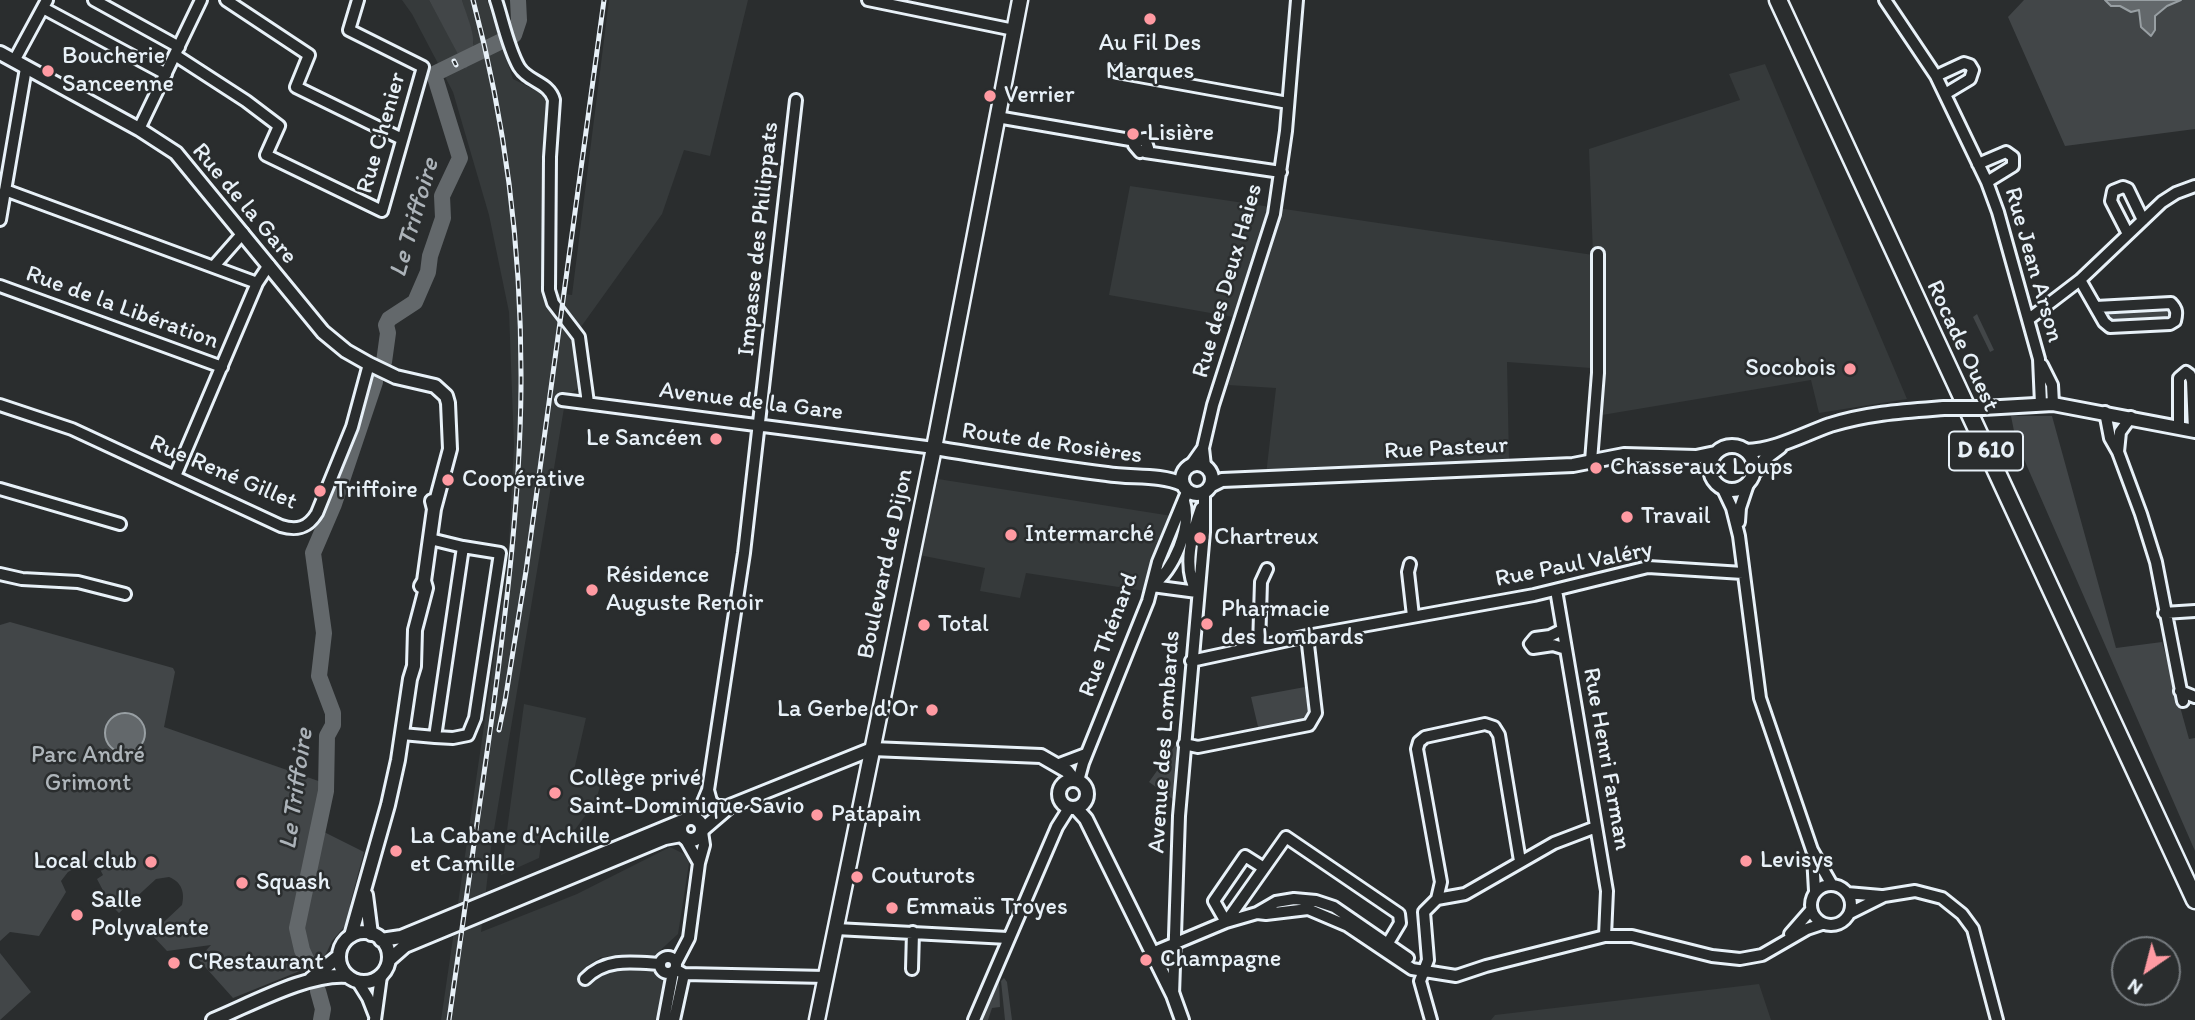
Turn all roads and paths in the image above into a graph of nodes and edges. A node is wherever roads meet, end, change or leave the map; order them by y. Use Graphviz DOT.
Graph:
graph roads {
  1 [pos="94,0"];
  2 [pos="201,0"];
  3 [pos="226,0"];
  4 [pos="358,0"];
  5 [pos="496,0"];
  6 [pos="867,0"];
  7 [pos="933,0"];
  8 [pos="1020,0"];
  9 [pos="1297,0"];
  10 [pos="1778,0"];
  11 [pos="1885,0"];
  12 [pos="45,4"];
  13 [pos="931,13"];
  14 [pos="1014,30"];
  15 [pos="177,51"];
  16 [pos="0,53"];
  17 [pos="20,65"];
  18 [pos="1117,72"];
  19 [pos="166,74"];
  20 [pos="1936,76"];
  21 [pos="1945,94"];
  22 [pos="796,100"];
  23 [pos="1288,103"];
  24 [pos="997,117"];
  25 [pos="139,129"];
  26 [pos="402,139"];
  27 [pos="1978,164"];
  28 [pos="1281,172"];
  29 [pos="1987,182"];
  30 [pos="2195,186"];
  31 [pos="5,190"];
  32 [pos="0,220"];
  33 [pos="2143,220"];
  34 [pos="243,233"];
  35 [pos="2128,234"];
  36 [pos="1598,254"];
  37 [pos="269,265"];
  38 [pos="214,266"];
  39 [pos="2080,280"];
  40 [pos="257,282"];
  41 [pos="0,286"];
  42 [pos="2096,307"];
  43 [pos="2029,319"];
  44 [pos="369,364"];
  45 [pos="222,367"];
  46 [pos="562,400"];
  47 [pos="588,403"];
  48 [pos="2047,404"];
  49 [pos="0,405"];
  50 [pos="2105,412"];
  51 [pos="2131,417"];
  52 [pos="760,424"];
  53 [pos="2179,427"];
  54 [pos="2194,431"];
  55 [pos="1783,444"];
  56 [pos="934,448"];
  57 [pos="1203,448"];
  58 [pos="1746,451"];
  59 [pos="2118,452"];
  60 [pos="1715,453"];
  61 [pos="1670,457"];
  62 [pos="1591,461"];
  63 [pos="1710,475"];
  64 [pos="175,476"];
  65 [pos="1751,479"];
  66 [pos="1186,483"];
  67 [pos="1209,483"];
  68 [pos="0,489"];
  69 [pos="1723,489"];
  70 [pos="120,524"];
  71 [pos="1738,536"];
  72 [pos="430,539"];
  73 [pos="463,547"];
  74 [pos="1410,564"];
  75 [pos="1267,569"];
  76 [pos="1743,573"];
  77 [pos="0,574"];
  78 [pos="1152,586"];
  79 [pos="1556,590"];
  80 [pos="1197,592"];
  81 [pos="125,594"];
  82 [pos="2195,611"];
  83 [pos="2164,613"];
  84 [pos="1413,616"];
  85 [pos="1562,630"];
  86 [pos="1307,636"];
  87 [pos="1259,646"];
  88 [pos="1566,649"];
  89 [pos="1191,661"];
  90 [pos="2195,697"];
  91 [pos="402,734"];
  92 [pos="435,737"];
  93 [pos="1184,744"];
  94 [pos="872,749"];
  95 [pos="1086,754"];
  96 [pos="1053,762"];
  97 [pos="1072,782"];
  98 [pos="708,790"];
  99 [pos="726,806"];
  100 [pos="1076,808"];
  101 [pos="694,824"];
  102 [pos="1059,824"];
  103 [pos="1596,827"];
  104 [pos="683,837"];
  105 [pos="1812,850"];
  106 [pos="1520,861"];
  107 [pos="699,863"];
  108 [pos="1264,868"];
  109 [pos="366,881"];
  110 [pos="1832,885"];
  111 [pos="1815,891"];
  112 [pos="1847,893"];
  113 [pos="1884,896"];
  114 [pos="1437,899"];
  115 [pos="2195,900"];
  116 [pos="1811,910"];
  117 [pos="1257,913"];
  118 [pos="1850,913"];
  119 [pos="1226,922"];
  120 [pos="1822,923"];
  121 [pos="836,929"];
  122 [pos="913,932"];
  123 [pos="351,936"];
  124 [pos="1605,936"];
  125 [pos="376,937"];
  126 [pos="1008,938"];
  127 [pos="1783,942"];
  128 [pos="1388,943"];
  129 [pos="1175,944"];
  130 [pos="1152,954"];
  131 [pos="339,956"];
  132 [pos="389,960"];
  133 [pos="671,967"];
  134 [pos="912,969"];
  135 [pos="1423,971"];
  136 [pos="381,976"];
  137 [pos="826,977"];
  138 [pos="311,979"];
  139 [pos="353,979"];
  140 [pos="585,979"];
  141 [pos="1173,995"];
  142 [pos="665,1016"];
  143 [pos="375,1019"];
  144 [pos="212,1020"];
  145 [pos="674,1020"];
  146 [pos="817,1020"];
  147 [pos="974,1020"];
  148 [pos="1182,1020"];
  149 [pos="1431,1020"];
  150 [pos="1997,1020"];
  1 -- 15 [label="street"];
  2 -- 15 [label="street"];
  3 -- 26 [label="street"];
  4 -- 26 [label="street, Rue Chenier"];
  5 -- 47 [label="street"];
  6 -- 13 [label="street"];
  7 -- 13 [label="street"];
  8 -- 14 [label="main road, Boulevard de Dijon"];
  9 -- 23 [label="street, Rue des Deux Haies"];
  10 -- 115 [label="main road, Rocade Ouest / D 610"];
  11 -- 20 [label="street, Rue Jean Arson"];
  12 -- 17 [label="street"];
  12 -- 19 [label="street"];
  13 -- 14 [label="street"];
  14 -- 24 [label="main road, Boulevard de Dijon"];
  15 -- 19 [label="street"];
  15 -- 26 [label="street, Rue Chenier"];
  16 -- 17 [label="street, Rue de la Gare"];
  17 -- 25 [label="street, Rue de la Gare"];
  17 -- 31 [label="street"];
  18 -- 23 [label="street"];
  19 -- 25 [label="street"];
  20 -- 21 [label="street, Rue Jean Arson"];
  20 -- 21 [label="street"];
  21 -- 27 [label="street, Rue Jean Arson"];
  22 -- 52 [label="street, Impasse des Philippats"];
  23 -- 28 [label="street, Rue des Deux Haies"];
  24 -- 28 [label="street"];
  24 -- 56 [label="main road, Boulevard de Dijon"];
  25 -- 34 [label="street, Rue de la Gare"];
  27 -- 29 [label="street, Rue Jean Arson"];
  27 -- 29 [label="street, Rue Jean Arson"];
  28 -- 57 [label="street, Rue des Deux Haies"];
  29 -- 43 [label="street, Rue Jean Arson"];
  30 -- 33 [label="street"];
  31 -- 32 [label="street"];
  31 -- 38 [label="street"];
  33 -- 35 [label="street"];
  33 -- 35 [label="street"];
  34 -- 37 [label="street, Rue de la Gare"];
  34 -- 38 [label="street"];
  35 -- 39 [label="street"];
  36 -- 62 [label="street"];
  37 -- 40 [label="street, Rue de la Libération"];
  37 -- 44 [label="street, Rue de la Gare"];
  38 -- 40 [label="street"];
  39 -- 42 [label="street"];
  39 -- 43 [label="street"];
  40 -- 45 [label="street, Rue de la Libération"];
  41 -- 45 [label="street, Rue de la Libération"];
  42 -- 42 [label="street"];
  43 -- 48 [label="street, Rue Jean Arson"];
  44 -- 64 [label="street, Rue René Gillet"];
  44 -- 72 [label="street, Rue de la Gare"];
  45 -- 64 [label="street"];
  46 -- 47 [label="street, Avenue de la Gare"];
  47 -- 52 [label="street, Avenue de la Gare"];
  48 -- 50 [label="street"];
  48 -- 55 [label="street, bridge"];
  49 -- 64 [label="street, Rue René Gillet"];
  50 -- 51 [label="street"];
  50 -- 59 [label="street"];
  51 -- 53 [label="street"];
  51 -- 59 [label="street"];
  52 -- 56 [label="street, Avenue de la Gare"];
  52 -- 98 [label="street, Impasse des Philippats"];
  53 -- 54 [label="street"];
  53 -- 54 [label="street"];
  55 -- 58 [label="street"];
  55 -- 65 [label="street"];
  56 -- 66 [label="street, Route de Rosières"];
  56 -- 94 [label="main road, Boulevard de Dijon"];
  57 -- 66 [label="street, Rue des Deux Haies"];
  57 -- 67 [label="street, Rue des Deux Haies"];
  58 -- 60 [label="street"];
  58 -- 65 [label="street"];
  59 -- 83 [label="street"];
  60 -- 61 [label="street, Rue Pasteur"];
  60 -- 63 [label="street"];
  61 -- 62 [label="street, Rue Pasteur"];
  61 -- 63 [label="street, Rue Pasteur"];
  62 -- 67 [label="street, Rue Pasteur"];
  63 -- 69 [label="street"];
  65 -- 69 [label="street"];
  65 -- 71 [label="street"];
  66 -- 67 [label="street"];
  66 -- 67 [label="street"];
  66 -- 78 [label="street, Rue Thénard"];
  67 -- 80 [label="street, Avenue des Lombards"];
  68 -- 70 [label="street"];
  69 -- 71 [label="street"];
  71 -- 76 [label="street"];
  72 -- 73 [label="street"];
  72 -- 91 [label="street"];
  73 -- 92 [label="street"];
  73 -- 92 [label="street"];
  74 -- 84 [label="street"];
  75 -- 87 [label="street"];
  76 -- 79 [label="street, Rue Paul Valéry"];
  76 -- 105 [label="street"];
  77 -- 81 [label="street"];
  78 -- 80 [label="street"];
  78 -- 95 [label="street, Rue Thénard"];
  79 -- 84 [label="street, Rue Paul Valéry"];
  79 -- 85 [label="street, Rue Henri Farman"];
  80 -- 89 [label="street, Avenue des Lombards"];
  82 -- 83 [label="street"];
  83 -- 90 [label="street"];
  84 -- 86 [label="street, Rue Paul Valéry"];
  85 -- 88 [label="street, Rue Henri Farman"];
  85 -- 88 [label="street"];
  86 -- 87 [label="street, Rue Paul Valéry"];
  86 -- 93 [label="street"];
  87 -- 89 [label="street, Rue Paul Valéry"];
  88 -- 103 [label="street, Rue Henri Farman"];
  89 -- 93 [label="street, Avenue des Lombards"];
  91 -- 92 [label="street"];
  91 -- 109 [label="street"];
  93 -- 129 [label="street, Avenue des Lombards"];
  94 -- 96 [label="street"];
  94 -- 99 [label="street"];
  94 -- 121 [label="main road, Boulevard de Dijon"];
  95 -- 96 [label="street"];
  95 -- 97 [label="street, Rue Thénard"];
  96 -- 97 [label="street"];
  97 -- 100 [label="street, Avenue des Lombards"];
  97 -- 100 [label="street"];
  98 -- 99 [label="street"];
  98 -- 101 [label="street"];
  99 -- 101 [label="street"];
  100 -- 102 [label="street"];
  100 -- 102 [label="street"];
  100 -- 130 [label="street, Avenue des Lombards"];
  101 -- 104 [label="street"];
  101 -- 104 [label="street"];
  101 -- 107 [label="street"];
  101 -- 125 [label="street"];
  102 -- 126 [label="street"];
  103 -- 106 [label="street"];
  103 -- 124 [label="street, Rue Henri Farman"];
  104 -- 107 [label="street"];
  104 -- 132 [label="street"];
  105 -- 110 [label="street"];
  105 -- 111 [label="street"];
  106 -- 114 [label="street"];
  106 -- 114 [label="street"];
  107 -- 133 [label="street"];
  108 -- 119 [label="street"];
  108 -- 119 [label="street"];
  108 -- 128 [label="street"];
  109 -- 123 [label="street"];
  109 -- 125 [label="street"];
  110 -- 111 [label="street"];
  110 -- 112 [label="street"];
  111 -- 116 [label="street"];
  112 -- 113 [label="street"];
  112 -- 118 [label="street"];
  113 -- 118 [label="street"];
  113 -- 150 [label="street"];
  114 -- 135 [label="street"];
  116 -- 120 [label="street"];
  116 -- 127 [label="street"];
  117 -- 119 [label="street"];
  117 -- 128 [label="street"];
  117 -- 135 [label="street"];
  118 -- 120 [label="street"];
  119 -- 129 [label="street"];
  120 -- 127 [label="street"];
  121 -- 122 [label="street"];
  121 -- 137 [label="main road, Boulevard de Dijon"];
  122 -- 126 [label="street"];
  122 -- 134 [label="street"];
  123 -- 125 [label="street"];
  123 -- 131 [label="street"];
  124 -- 127 [label="street"];
  124 -- 135 [label="street"];
  125 -- 132 [label="street"];
  126 -- 147 [label="street"];
  128 -- 135 [label="street"];
  129 -- 130 [label="street"];
  129 -- 141 [label="street, Avenue des Lombards"];
  130 -- 141 [label="street, Avenue des Lombards"];
  131 -- 138 [label="street"];
  131 -- 139 [label="street"];
  132 -- 136 [label="street"];
  133 -- 137 [label="street"];
  133 -- 140 [label="street"];
  133 -- 142 [label="street"];
  133 -- 145 [label="street"];
  135 -- 149 [label="street"];
  136 -- 139 [label="street"];
  136 -- 143 [label="street"];
  137 -- 146 [label="main road, Boulevard de Dijon"];
  138 -- 139 [label="street"];
  138 -- 144 [label="street"];
  139 -- 143 [label="street"];
  141 -- 148 [label="street, Avenue des Lombards"];
}
